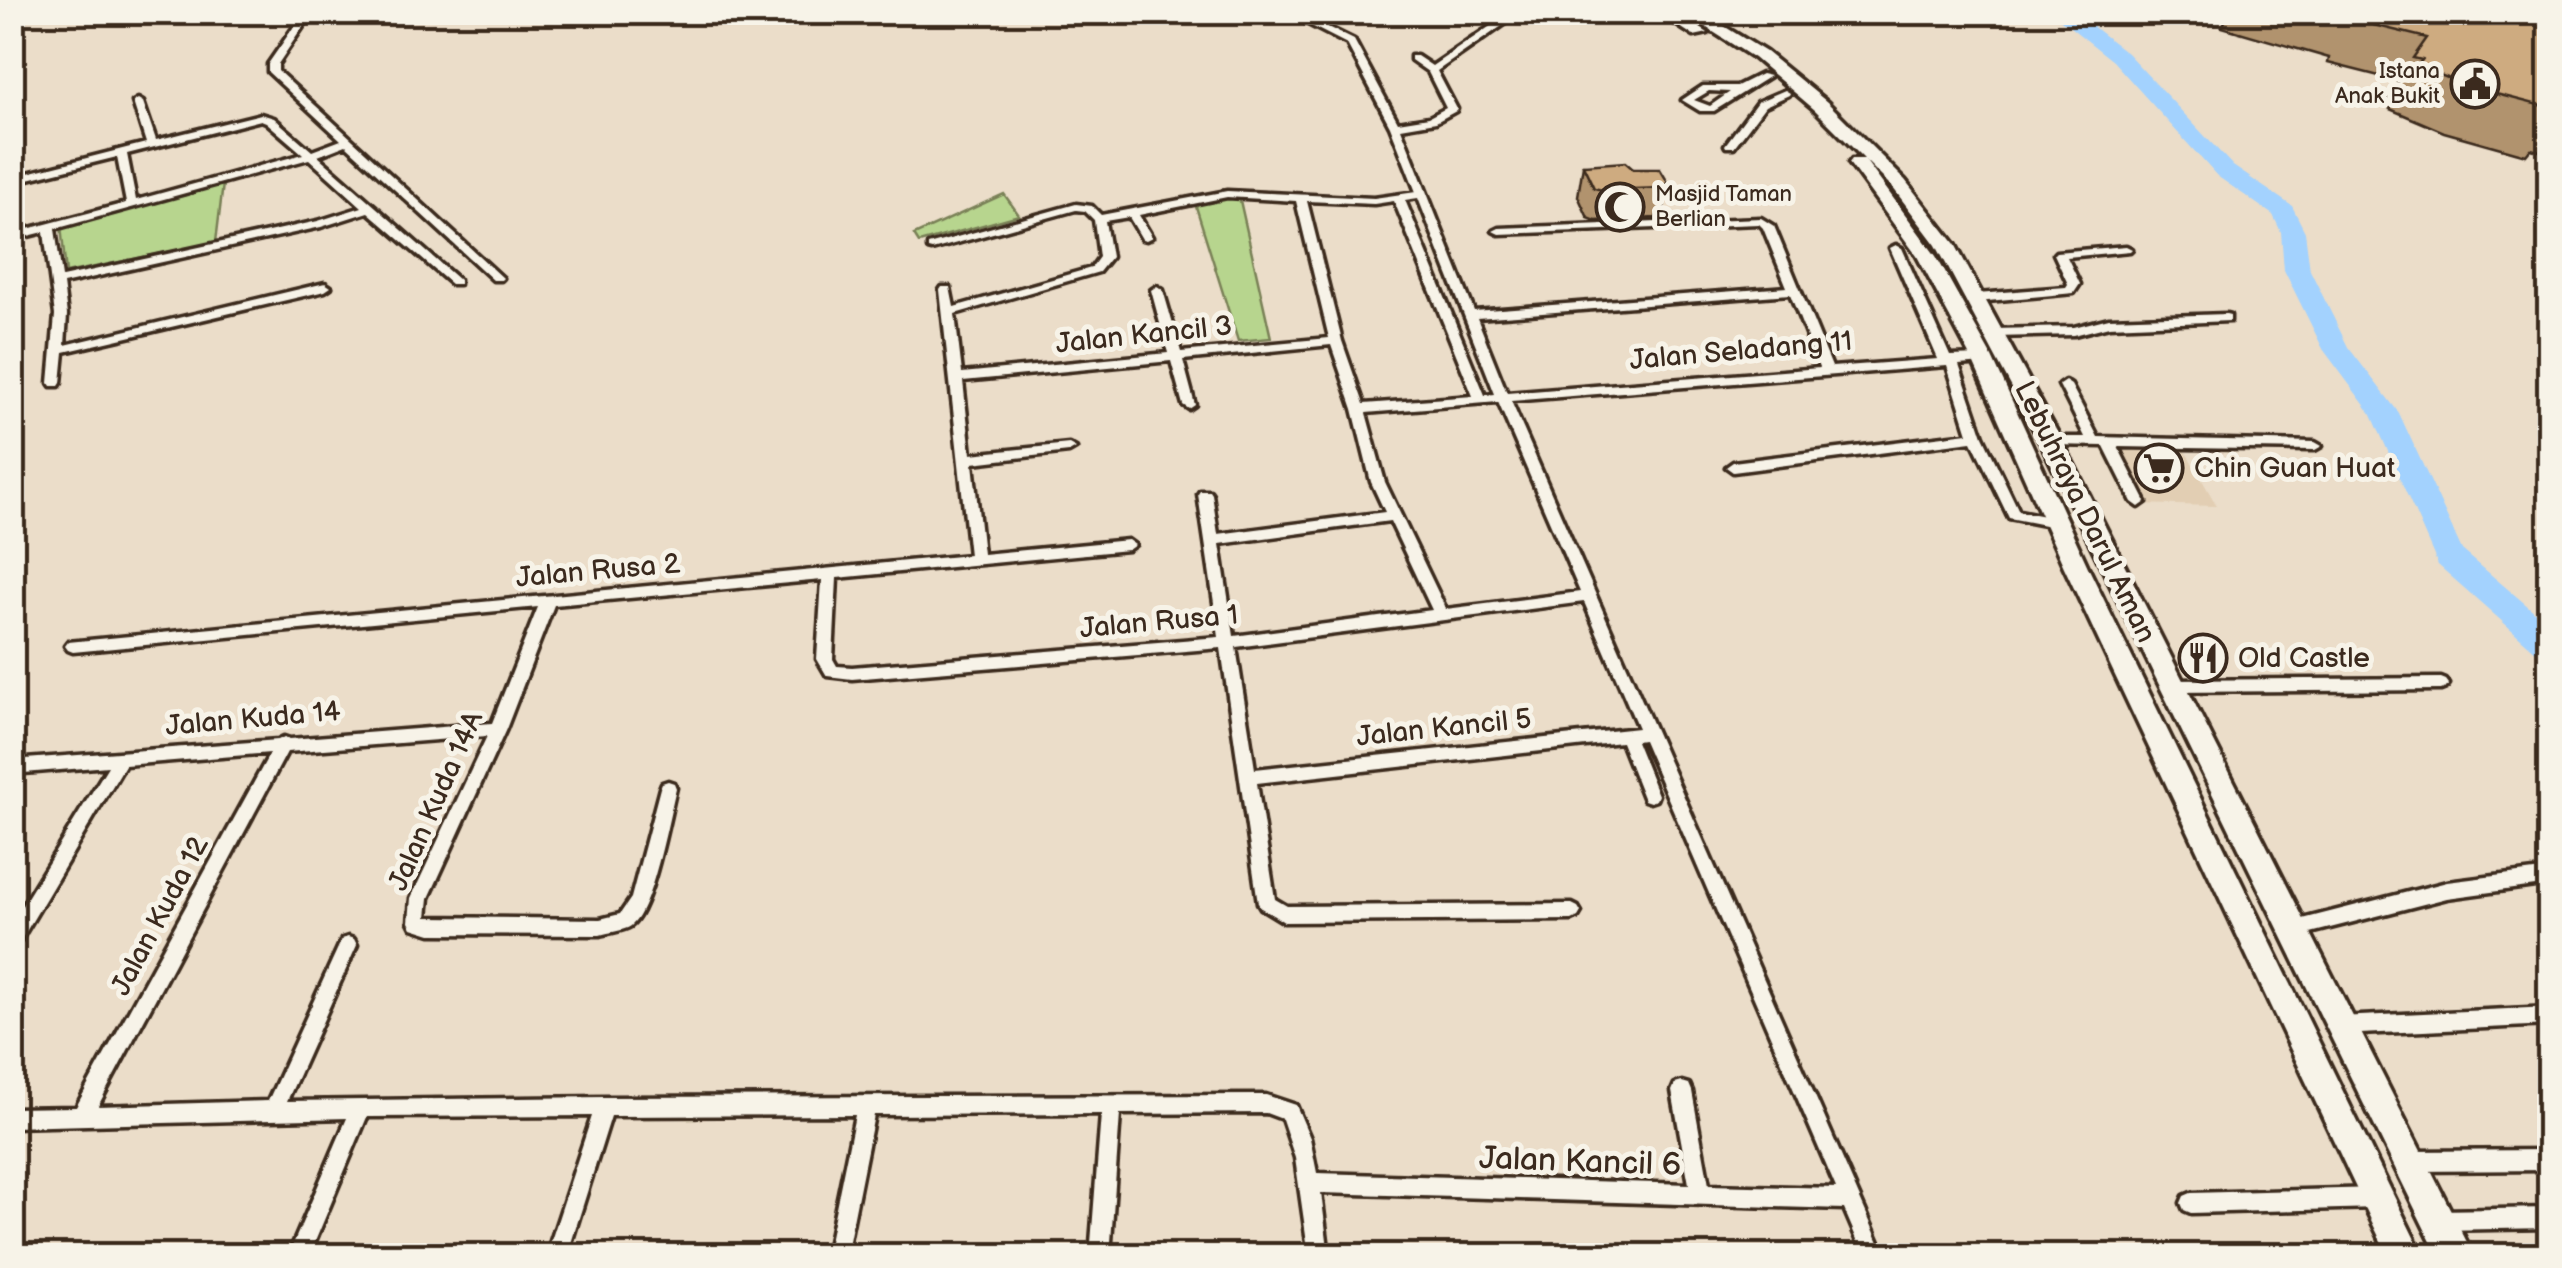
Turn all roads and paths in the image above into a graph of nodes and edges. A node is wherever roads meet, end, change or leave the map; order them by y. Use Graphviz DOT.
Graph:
graph roads {
  1 [pos="309,12"];
  2 [pos="1288,12"];
  3 [pos="1518,12"];
  4 [pos="1664,12"];
  5 [pos="1688,12"];
  6 [pos="1414,58"];
  7 [pos="1432,70"];
  8 [pos="1775,84"];
  9 [pos="1738,89"];
  10 [pos="138,102"];
  11 [pos="1395,126"];
  12 [pos="347,141"];
  13 [pos="152,144"];
  14 [pos="1730,145"];
  15 [pos="121,152"];
  16 [pos="309,156"];
  17 [pos="12,161"];
  18 [pos="15,180"];
  19 [pos="1422,194"];
  20 [pos="1300,196"];
  21 [pos="1399,200"];
  22 [pos="132,205"];
  23 [pos="369,208"];
  24 [pos="1132,212"];
  25 [pos="1099,220"];
  26 [pos="49,228"];
  27 [pos="1499,231"];
  28 [pos="12,237"];
  29 [pos="1146,237"];
  30 [pos="932,247"];
  31 [pos="1896,248"];
  32 [pos="2126,249"];
  33 [pos="497,278"];
  34 [pos="56,282"];
  35 [pos="456,282"];
  36 [pos="325,288"];
  37 [pos="946,290"];
  38 [pos="1157,290"];
  39 [pos="1794,290"];
  40 [pos="1976,298"];
  41 [pos="948,312"];
  42 [pos="1473,315"];
  43 [pos="2226,318"];
  44 [pos="1995,333"];
  45 [pos="1336,342"];
  46 [pos="58,350"];
  47 [pos="1175,357"];
  48 [pos="1984,359"];
  49 [pos="1948,360"];
  50 [pos="1826,369"];
  51 [pos="956,378"];
  52 [pos="55,383"];
  53 [pos="2065,386"];
  54 [pos="1502,396"];
  55 [pos="1480,398"];
  56 [pos="1189,406"];
  57 [pos="1360,409"];
  58 [pos="1976,436"];
  59 [pos="2051,441"];
  60 [pos="2100,441"];
  61 [pos="2315,446"];
  62 [pos="1069,448"];
  63 [pos="966,460"];
  64 [pos="1733,467"];
  65 [pos="1205,494"];
  66 [pos="2139,502"];
  67 [pos="1394,516"];
  68 [pos="2055,522"];
  69 [pos="1212,540"];
  70 [pos="1128,545"];
  71 [pos="977,560"];
  72 [pos="830,574"];
  73 [pos="1588,596"];
  74 [pos="548,600"];
  75 [pos="1442,614"];
  76 [pos="1228,642"];
  77 [pos="73,646"];
  78 [pos="2441,684"];
  79 [pos="2172,686"];
  80 [pos="498,729"];
  81 [pos="1648,733"];
  82 [pos="1626,735"];
  83 [pos="284,743"];
  84 [pos="121,758"];
  85 [pos="12,768"];
  86 [pos="1247,777"];
  87 [pos="668,788"];
  88 [pos="1650,795"];
  89 [pos="2550,876"];
  90 [pos="1572,912"];
  91 [pos="2291,930"];
  92 [pos="12,938"];
  93 [pos="348,945"];
  94 [pos="2550,1016"];
  95 [pos="2339,1026"];
  96 [pos="1682,1091"];
  97 [pos="604,1106"];
  98 [pos="1111,1107"];
  99 [pos="360,1108"];
  100 [pos="866,1108"];
  101 [pos="273,1111"];
  102 [pos="83,1114"];
  103 [pos="12,1118"];
  104 [pos="2550,1160"];
  105 [pos="2408,1161"];
  106 [pos="1308,1183"];
  107 [pos="1701,1196"];
  108 [pos="2378,1198"];
  109 [pos="1850,1199"];
  110 [pos="2191,1204"];
  111 [pos="2550,1218"];
  112 [pos="2438,1220"];
  113 [pos="298,1256"];
  114 [pos="556,1256"];
  115 [pos="836,1256"];
  116 [pos="1100,1256"];
  117 [pos="1319,1256"];
  118 [pos="1875,1256"];
  119 [pos="2406,1256"];
  120 [pos="2457,1256"];
  1 -- 12 [label="street"];
  2 -- 11 [label="street"];
  3 -- 7 [label="street"];
  4 -- 8 [label="highway, Lebuhraya Darul Aman"];
  5 -- 40 [label="highway, Lebuhraya Darul Aman"];
  6 -- 7 [label="street"];
  7 -- 11 [label="street"];
  8 -- 9 [label="street"];
  8 -- 14 [label="street"];
  8 -- 48 [label="highway, Lebuhraya Darul Aman"];
  10 -- 13 [label="street"];
  11 -- 19 [label="street"];
  12 -- 16 [label="street"];
  12 -- 33 [label="street"];
  13 -- 15 [label="street"];
  13 -- 16 [label="street"];
  15 -- 18 [label="street"];
  15 -- 22 [label="street"];
  16 -- 22 [label="street"];
  16 -- 23 [label="street"];
  17 -- 18 [label="street"];
  19 -- 21 [label="street"];
  19 -- 42 [label="street"];
  20 -- 21 [label="street"];
  20 -- 24 [label="street"];
  20 -- 45 [label="street"];
  21 -- 55 [label="street"];
  22 -- 26 [label="street"];
  23 -- 34 [label="street"];
  23 -- 35 [label="street"];
  24 -- 25 [label="street"];
  24 -- 29 [label="street"];
  25 -- 30 [label="street"];
  25 -- 41 [label="street"];
  26 -- 28 [label="street"];
  26 -- 34 [label="street"];
  27 -- 39 [label="street"];
  31 -- 49 [label="street"];
  32 -- 40 [label="street"];
  34 -- 46 [label="street"];
  36 -- 46 [label="street"];
  37 -- 41 [label="street"];
  38 -- 47 [label="street"];
  39 -- 42 [label="street"];
  39 -- 50 [label="street"];
  40 -- 44 [label="highway, Lebuhraya Darul Aman"];
  41 -- 51 [label="street"];
  42 -- 54 [label="street"];
  43 -- 44 [label="street"];
  44 -- 59 [label="highway, Lebuhraya Darul Aman"];
  45 -- 47 [label="street, Jalan Kancil 3"];
  45 -- 57 [label="street"];
  46 -- 52 [label="street"];
  47 -- 51 [label="street, Jalan Kancil 3"];
  47 -- 56 [label="street"];
  48 -- 49 [label="street, Jalan Seladang 11"];
  48 -- 68 [label="highway, Lebuhraya Darul Aman"];
  49 -- 50 [label="street, Jalan Seladang 11"];
  49 -- 58 [label="street"];
  50 -- 54 [label="street, Jalan Seladang 11"];
  51 -- 63 [label="street"];
  53 -- 60 [label="street"];
  54 -- 55 [label="street, Jalan Seladang 11"];
  54 -- 73 [label="street"];
  55 -- 57 [label="street, Jalan Seladang 11"];
  57 -- 67 [label="street"];
  58 -- 64 [label="street"];
  58 -- 68 [label="street"];
  59 -- 60 [label="street"];
  59 -- 79 [label="highway, Lebuhraya Darul Aman"];
  60 -- 61 [label="street"];
  60 -- 66 [label="street"];
  62 -- 63 [label="street"];
  63 -- 71 [label="street"];
  65 -- 69 [label="street"];
  67 -- 69 [label="street"];
  67 -- 75 [label="street"];
  68 -- 108 [label="highway, Lebuhraya Darul Aman"];
  69 -- 76 [label="street"];
  70 -- 71 [label="street, Jalan Rusa 2"];
  71 -- 72 [label="street, Jalan Rusa 2"];
  72 -- 74 [label="street, Jalan Rusa 2"];
  72 -- 76 [label="street, Jalan Rusa 1"];
  73 -- 75 [label="street, Jalan Rusa 1"];
  73 -- 81 [label="street"];
  74 -- 77 [label="street, Jalan Rusa 2"];
  74 -- 80 [label="street, Jalan Kuda 14A"];
  75 -- 76 [label="street, Jalan Rusa 1"];
  76 -- 86 [label="street"];
  78 -- 79 [label="street"];
  79 -- 91 [label="highway, Lebuhraya Darul Aman"];
  80 -- 83 [label="street, Jalan Kuda 14"];
  80 -- 87 [label="street, Jalan Kuda 14A"];
  81 -- 82 [label="street, Jalan Kancil 5"];
  81 -- 109 [label="street"];
  82 -- 86 [label="street, Jalan Kancil 5"];
  82 -- 88 [label="street"];
  83 -- 84 [label="street, Jalan Kuda 14"];
  83 -- 102 [label="street, Jalan Kuda 12"];
  84 -- 85 [label="street, Jalan Kuda 14"];
  84 -- 92 [label="street"];
  86 -- 90 [label="street"];
  89 -- 91 [label="street"];
  91 -- 95 [label="highway, Lebuhraya Darul Aman"];
  93 -- 101 [label="street"];
  94 -- 95 [label="street"];
  95 -- 105 [label="highway, Lebuhraya Darul Aman"];
  96 -- 107 [label="street"];
  97 -- 99 [label="street"];
  97 -- 100 [label="street"];
  97 -- 114 [label="street"];
  98 -- 100 [label="street"];
  98 -- 106 [label="street"];
  98 -- 116 [label="street"];
  99 -- 101 [label="street"];
  99 -- 113 [label="street"];
  100 -- 115 [label="street"];
  101 -- 102 [label="street"];
  102 -- 103 [label="street"];
  104 -- 105 [label="street"];
  105 -- 112 [label="highway, Lebuhraya Darul Aman"];
  106 -- 107 [label="street, Jalan Kancil 6"];
  106 -- 117 [label="street"];
  107 -- 109 [label="street, Jalan Kancil 6"];
  108 -- 110 [label="street"];
  108 -- 119 [label="highway, Lebuhraya Darul Aman"];
  109 -- 118 [label="street"];
  111 -- 112 [label="street"];
  112 -- 120 [label="highway, Lebuhraya Darul Aman"];
}
